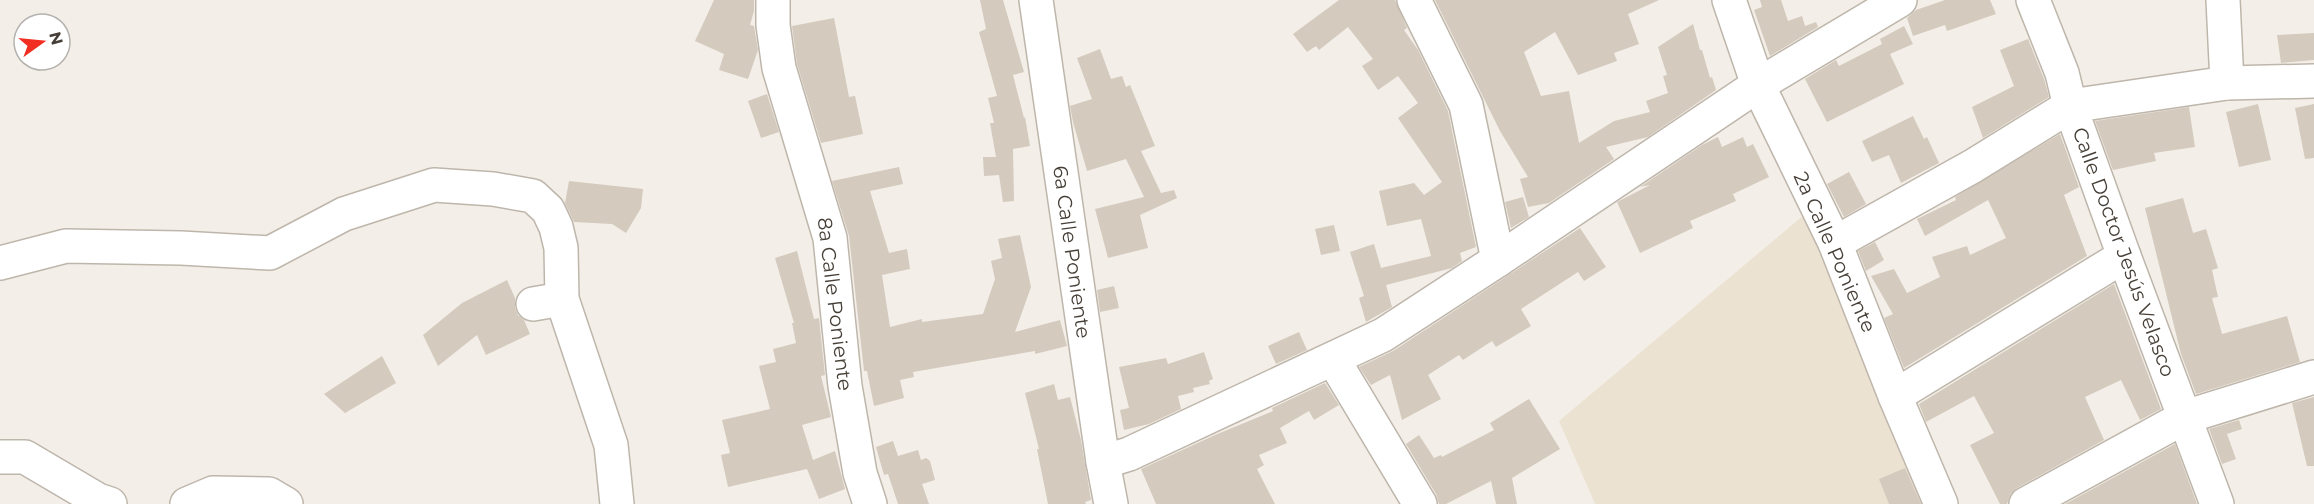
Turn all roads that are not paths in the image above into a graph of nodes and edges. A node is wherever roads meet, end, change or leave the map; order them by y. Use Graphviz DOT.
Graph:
graph roads {
  1 [pos="773,0"];
  2 [pos="1036,0"];
  3 [pos="1414,0"];
  4 [pos="1730,0"];
  5 [pos="1900,0"];
  6 [pos="2033,0"];
  7 [pos="2223,0"];
  8 [pos="2314,81"];
  9 [pos="2227,83"];
  10 [pos="1758,85"];
  11 [pos="2070,105"];
  12 [pos="1835,243"];
  13 [pos="2124,256"];
  14 [pos="1498,260"];
  15 [pos="0,263"];
  16 [pos="1333,358"];
  17 [pos="2314,377"];
  18 [pos="1895,396"];
  19 [pos="2185,417"];
  20 [pos="0,457"];
  21 [pos="1103,462"];
  22 [pos="110,504"];
  23 [pos="187,504"];
  24 [pos="286,504"];
  25 [pos="617,504"];
  26 [pos="870,504"];
  27 [pos="1111,504"];
  28 [pos="1420,504"];
  29 [pos="1941,504"];
  30 [pos="2026,504"];
  31 [pos="2217,504"];
  1 -- 26 [label="street, 8a Calle Poniente"];
  2 -- 21 [label="street, 6a Calle Poniente"];
  3 -- 14 [label="street"];
  4 -- 10 [label="street, 2a Calle Poniente"];
  5 -- 10 [label="street"];
  6 -- 11 [label="street, Calle Doctor Jesús Velasco"];
  7 -- 9 [label="street"];
  8 -- 9 [label="street"];
  9 -- 11 [label="street"];
  10 -- 12 [label="street, 2a Calle Poniente"];
  10 -- 14 [label="street"];
  11 -- 12 [label="street"];
  11 -- 13 [label="street, Calle Doctor Jesús Velasco"];
  12 -- 18 [label="street, 2a Calle Poniente"];
  13 -- 18 [label="street"];
  13 -- 19 [label="street, Calle Doctor Jesús Velasco"];
  14 -- 16 [label="street"];
  15 -- 25 [label="street"];
  16 -- 21 [label="street"];
  16 -- 28 [label="street"];
  17 -- 19 [label="street"];
  18 -- 29 [label="street, 2a Calle Poniente"];
  19 -- 30 [label="street"];
  19 -- 31 [label="street, Calle Doctor Jesús Velasco"];
  20 -- 22 [label="street"];
  21 -- 27 [label="street, 6a Calle Poniente"];
  23 -- 24 [label="street"];
}
